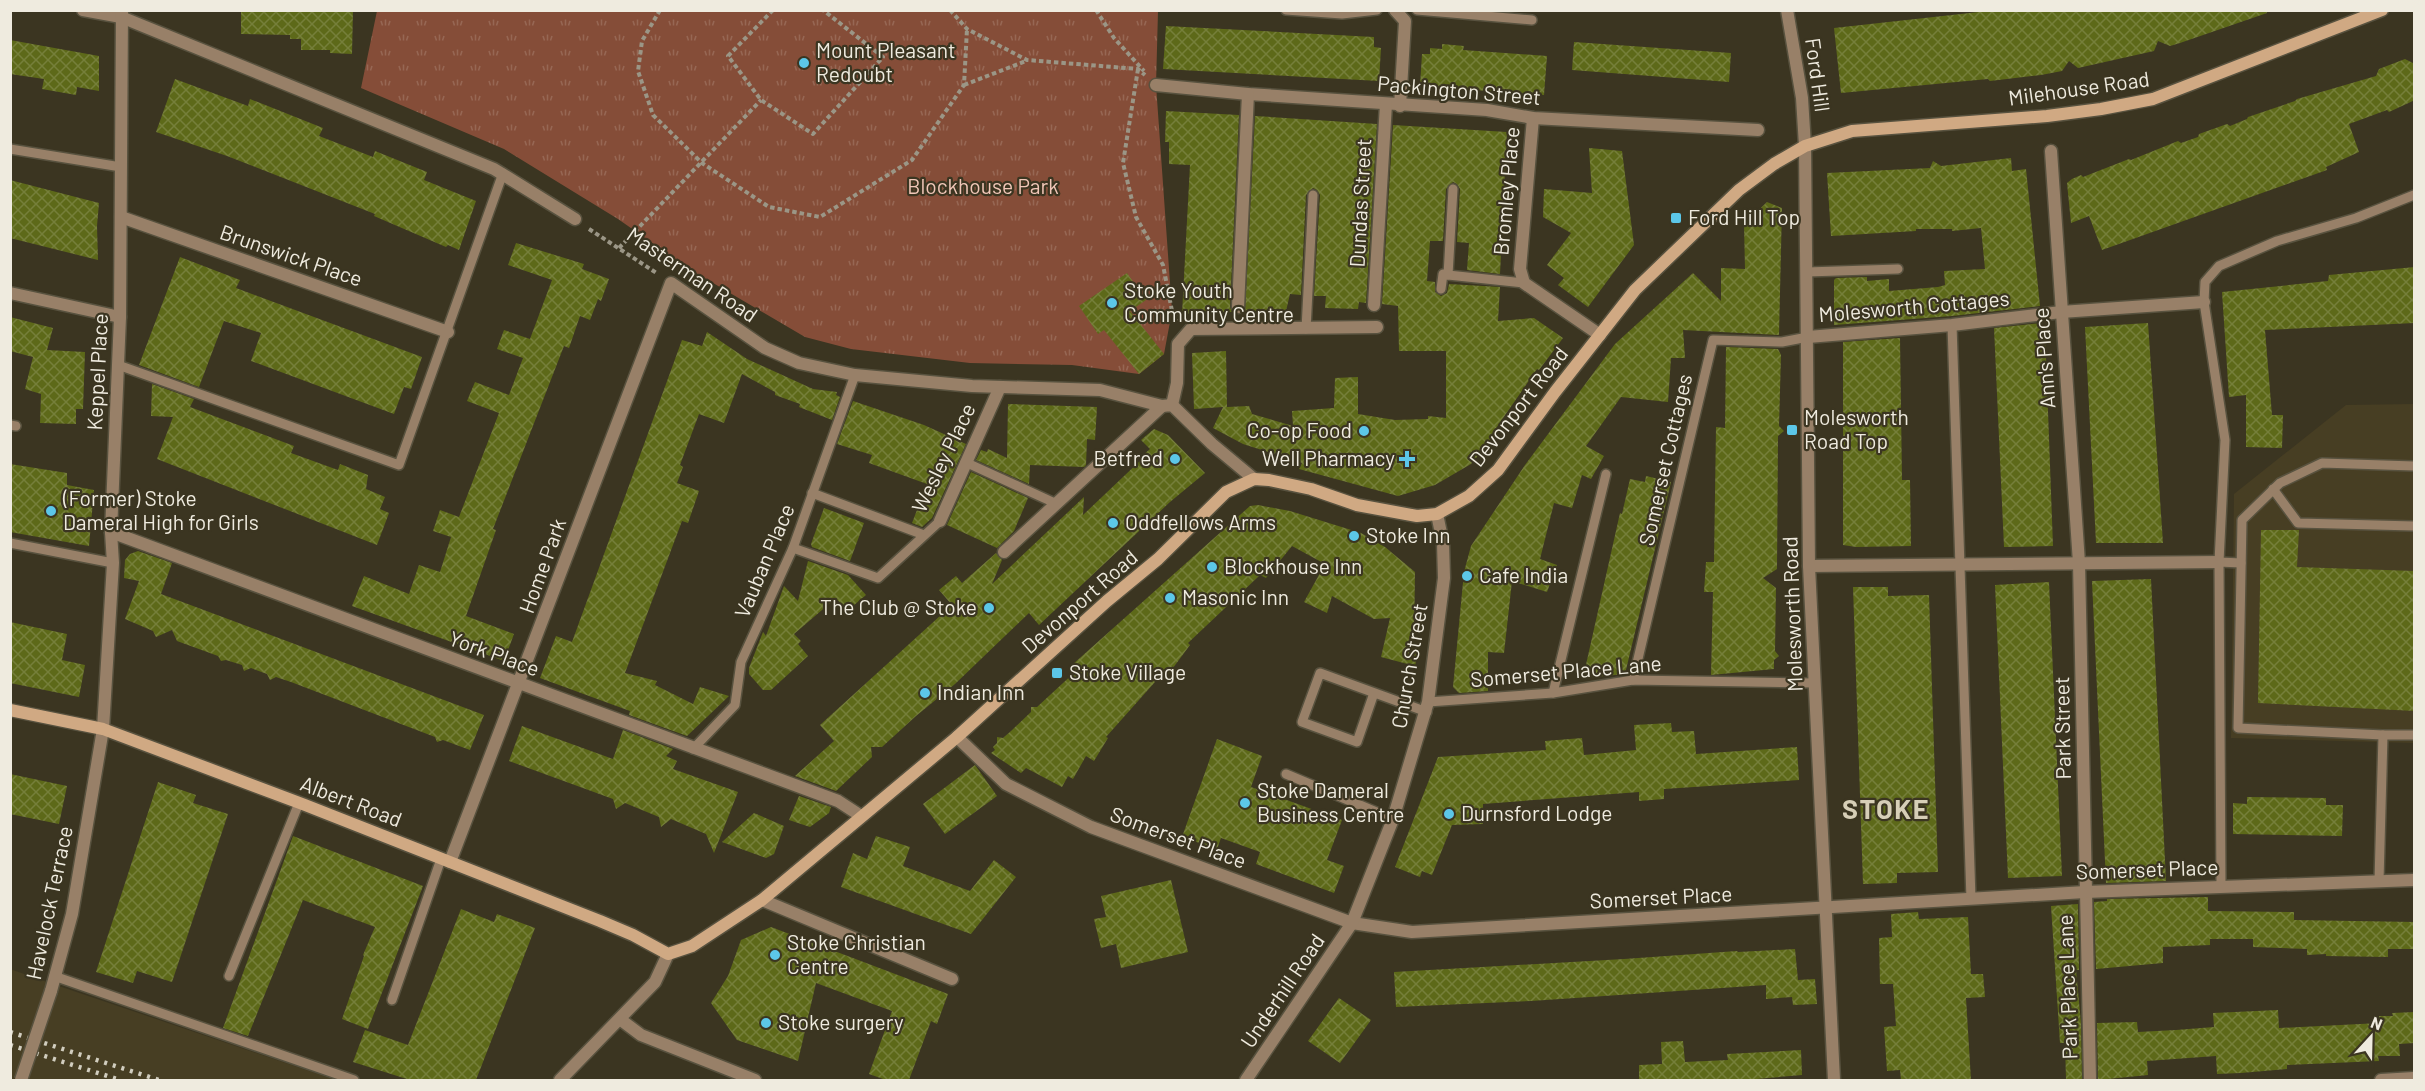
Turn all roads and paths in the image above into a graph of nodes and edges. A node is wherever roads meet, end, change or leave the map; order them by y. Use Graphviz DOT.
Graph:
graph roads {
  1 [pos="83,10"];
  2 [pos="660,10"];
  3 [pos="773,10"];
  4 [pos="823,10"];
  5 [pos="950,10"];
  6 [pos="1096,10"];
  7 [pos="1286,10"];
  8 [pos="1377,10"];
  9 [pos="1395,10"];
  10 [pos="1417,10"];
  11 [pos="1787,10"];
  12 [pos="2382,10"];
  13 [pos="121,14"];
  14 [pos="1532,20"];
  15 [pos="967,28"];
  16 [pos="1027,60"];
  17 [pos="1138,69"];
  18 [pos="964,85"];
  19 [pos="1156,85"];
  20 [pos="1248,94"];
  21 [pos="761,100"];
  22 [pos="1386,104"];
  23 [pos="1400,106"];
  24 [pos="1533,118"];
  25 [pos="1758,130"];
  26 [pos="1805,146"];
  27 [pos="10,149"];
  28 [pos="2051,151"];
  29 [pos="702,163"];
  30 [pos="1774,164"];
  31 [pos="121,167"];
  32 [pos="503,173"];
  33 [pos="1453,189"];
  34 [pos="1313,195"];
  35 [pos="2415,195"];
  36 [pos="121,217"];
  37 [pos="575,219"];
  38 [pos="619,248"];
  39 [pos="1898,269"];
  40 [pos="1807,273"];
  41 [pos="1448,275"];
  42 [pos="671,283"];
  43 [pos="1524,283"];
  44 [pos="1441,289"];
  45 [pos="10,293"];
  46 [pos="2204,302"];
  47 [pos="1374,305"];
  48 [pos="1238,307"];
  49 [pos="2061,312"];
  50 [pos="120,317"];
  51 [pos="1952,325"];
  52 [pos="1377,327"];
  53 [pos="1306,328"];
  54 [pos="448,332"];
  55 [pos="1185,335"];
  56 [pos="1600,335"];
  57 [pos="1808,337"];
  58 [pos="118,365"];
  59 [pos="855,375"];
  60 [pos="1000,387"];
  61 [pos="1167,406"];
  62 [pos="965,462"];
  63 [pos="2415,466"];
  64 [pos="1606,474"];
  65 [pos="1254,479"];
  66 [pos="2273,489"];
  67 [pos="812,493"];
  68 [pos="1057,504"];
  69 [pos="1437,514"];
  70 [pos="940,521"];
  71 [pos="2415,526"];
  72 [pos="111,532"];
  73 [pos="924,535"];
  74 [pos="10,543"];
  75 [pos="793,548"];
  76 [pos="1004,552"];
  77 [pos="2219,562"];
  78 [pos="113,563"];
  79 [pos="2079,563"];
  80 [pos="2241,563"];
  81 [pos="1959,565"];
  82 [pos="1809,566"];
  83 [pos="1633,680"];
  84 [pos="1814,683"];
  85 [pos="519,684"];
  86 [pos="1374,693"];
  87 [pos="1553,693"];
  88 [pos="1427,707"];
  89 [pos="10,710"];
  90 [pos="103,729"];
  91 [pos="2383,735"];
  92 [pos="2415,735"];
  93 [pos="957,737"];
  94 [pos="693,749"];
  95 [pos="1286,774"];
  96 [pos="299,803"];
  97 [pos="861,816"];
  98 [pos="1393,819"];
  99 [pos="446,860"];
  100 [pos="2415,880"];
  101 [pos="2379,881"];
  102 [pos="2221,887"];
  103 [pos="2085,892"];
  104 [pos="1971,899"];
  105 [pos="762,900"];
  106 [pos="1825,908"];
  107 [pos="1352,922"];
  108 [pos="668,954"];
  109 [pos="54,976"];
  110 [pos="229,976"];
  111 [pos="952,979"];
  112 [pos="392,1000"];
  113 [pos="621,1020"];
  114 [pos="2415,1078"];
  115 [pos="21,1080"];
  116 [pos="354,1080"];
  117 [pos="560,1080"];
  118 [pos="754,1080"];
  119 [pos="1246,1080"];
  120 [pos="1834,1080"];
  121 [pos="2090,1080"];
  122 [pos="2381,1080"];
  1 -- 13 [label="street"];
  2 -- 29 [label="path"];
  3 -- 21 [label="path"];
  4 -- 21 [label="path"];
  5 -- 15 [label="path"];
  6 -- 19 [label="path"];
  7 -- 8 [label="lane"];
  9 -- 23 [label="street"];
  10 -- 14 [label="lane"];
  11 -- 26 [label="street, Ford Hill"];
  12 -- 26 [label="main road, Milehouse Road"];
  13 -- 31 [label="street, Keppel Place"];
  13 -- 32 [label="street"];
  15 -- 16 [label="path"];
  15 -- 18 [label="path"];
  16 -- 17 [label="path"];
  16 -- 18 [label="path"];
  17 -- 19 [label="path"];
  17 -- 55 [label="path"];
  18 -- 29 [label="path"];
  19 -- 20 [label="street, Packington Street"];
  20 -- 22 [label="street, Packington Street"];
  20 -- 48 [label="street"];
  21 -- 29 [label="path"];
  22 -- 23 [label="street, Packington Street"];
  22 -- 47 [label="street, Dundas Street"];
  23 -- 24 [label="street, Packington Street"];
  24 -- 25 [label="street, Packington Street"];
  24 -- 43 [label="street, Bromley Place"];
  26 -- 30 [label="main road, Milehouse Road"];
  26 -- 40 [label="street, Molesworth Road"];
  27 -- 31 [label="lane"];
  28 -- 49 [label="street, Ann's Place"];
  29 -- 38 [label="path"];
  30 -- 56 [label="main road, Devonport Road"];
  31 -- 36 [label="street, Keppel Place"];
  32 -- 37 [label="street"];
  32 -- 54 [label="lane"];
  33 -- 41 [label="lane"];
  34 -- 53 [label="lane"];
  35 -- 46 [label="lane"];
  36 -- 50 [label="street, Keppel Place"];
  36 -- 54 [label="street, Brunswick Place"];
  37 -- 38 [label="path, Masterman Road"];
  38 -- 42 [label="path, Masterman Road"];
  39 -- 40 [label="lane"];
  40 -- 57 [label="street, Molesworth Road"];
  41 -- 43 [label="lane"];
  41 -- 44 [label="lane"];
  42 -- 59 [label="street, Masterman Road"];
  42 -- 85 [label="street, Home Park"];
  43 -- 56 [label="street, Bromley Place"];
  45 -- 50 [label="street"];
  46 -- 49 [label="street, Molesworth Cottages"];
  46 -- 77 [label="lane"];
  49 -- 51 [label="street, Molesworth Cottages"];
  49 -- 79 [label="street, Ann's Place"];
  50 -- 58 [label="street, Keppel Place"];
  51 -- 57 [label="street, Molesworth Cottages"];
  51 -- 81 [label="lane"];
  52 -- 53 [label="street"];
  53 -- 55 [label="street"];
  54 -- 58 [label="lane"];
  55 -- 61 [label="street"];
  56 -- 69 [label="main road, Devonport Road"];
  57 -- 82 [label="street, Molesworth Road"];
  57 -- 83 [label="lane, Somerset Cottages"];
  58 -- 72 [label="street, Keppel Place"];
  59 -- 60 [label="street, Masterman Road"];
  59 -- 67 [label="lane, Vauban Place"];
  60 -- 61 [label="street, Masterman Road"];
  60 -- 62 [label="street, Wesley Place"];
  61 -- 65 [label="street, Masterman Road"];
  61 -- 68 [label="street"];
  62 -- 68 [label="lane"];
  62 -- 70 [label="street, Wesley Place"];
  63 -- 66 [label="lane"];
  64 -- 87 [label="lane"];
  65 -- 69 [label="main road, Devonport Road"];
  65 -- 93 [label="main road, Devonport Road"];
  66 -- 71 [label="lane"];
  66 -- 80 [label="lane"];
  67 -- 73 [label="lane"];
  67 -- 75 [label="lane, Vauban Place"];
  68 -- 76 [label="street"];
  69 -- 88 [label="street, Church Street"];
  70 -- 73 [label="lane, Wesley Place"];
  72 -- 78 [label="street, Keppel Place"];
  72 -- 85 [label="street, York Place"];
  73 -- 75 [label="lane, Wesley Place"];
  74 -- 78 [label="lane"];
  75 -- 94 [label="lane, Vauban Place"];
  77 -- 79 [label="street"];
  77 -- 80 [label="lane"];
  77 -- 102 [label="lane"];
  78 -- 90 [label="street, Keppel Place"];
  79 -- 81 [label="street"];
  79 -- 103 [label="street, Park Street"];
  80 -- 91 [label="lane"];
  81 -- 82 [label="street"];
  81 -- 104 [label="lane"];
  82 -- 84 [label="street, Molesworth Road"];
  83 -- 84 [label="lane, Somerset Place Lane"];
  83 -- 87 [label="lane, Somerset Place Lane"];
  84 -- 106 [label="street, Molesworth Road"];
  85 -- 94 [label="street, York Place"];
  85 -- 99 [label="street, Home Park"];
  86 -- 86 [label="lane"];
  86 -- 88 [label="lane"];
  87 -- 88 [label="lane, Somerset Place Lane"];
  88 -- 98 [label="street, Church Street"];
  89 -- 90 [label="main road, Albert Road"];
  90 -- 96 [label="main road, Albert Road"];
  90 -- 109 [label="street, Havelock Terrace"];
  91 -- 92 [label="lane"];
  91 -- 101 [label="lane"];
  93 -- 97 [label="main road, Devonport Road"];
  93 -- 107 [label="street, Somerset Place"];
  94 -- 97 [label="street, York Place"];
  95 -- 98 [label="lane"];
  96 -- 99 [label="main road, Albert Road"];
  96 -- 110 [label="lane"];
  97 -- 105 [label="main road, Devonport Road"];
  98 -- 107 [label="street, Church Street"];
  99 -- 108 [label="main road, Albert Road"];
  99 -- 112 [label="lane"];
  100 -- 101 [label="street, Somerset Place"];
  101 -- 102 [label="street, Somerset Place"];
  102 -- 103 [label="street, Somerset Place"];
  103 -- 104 [label="street, Somerset Place"];
  103 -- 121 [label="street, Park Place Lane"];
  104 -- 106 [label="street, Somerset Place"];
  105 -- 108 [label="main road, Devonport Road"];
  105 -- 111 [label="street"];
  106 -- 107 [label="street, Somerset Place"];
  106 -- 120 [label="street, Molesworth Road"];
  107 -- 119 [label="street, Underhill Road"];
  108 -- 113 [label="street"];
  109 -- 115 [label="street, Havelock Terrace, bridge"];
  109 -- 116 [label="lane"];
  113 -- 117 [label="street"];
  113 -- 118 [label="street"];
  114 -- 122 [label="street"];
}
